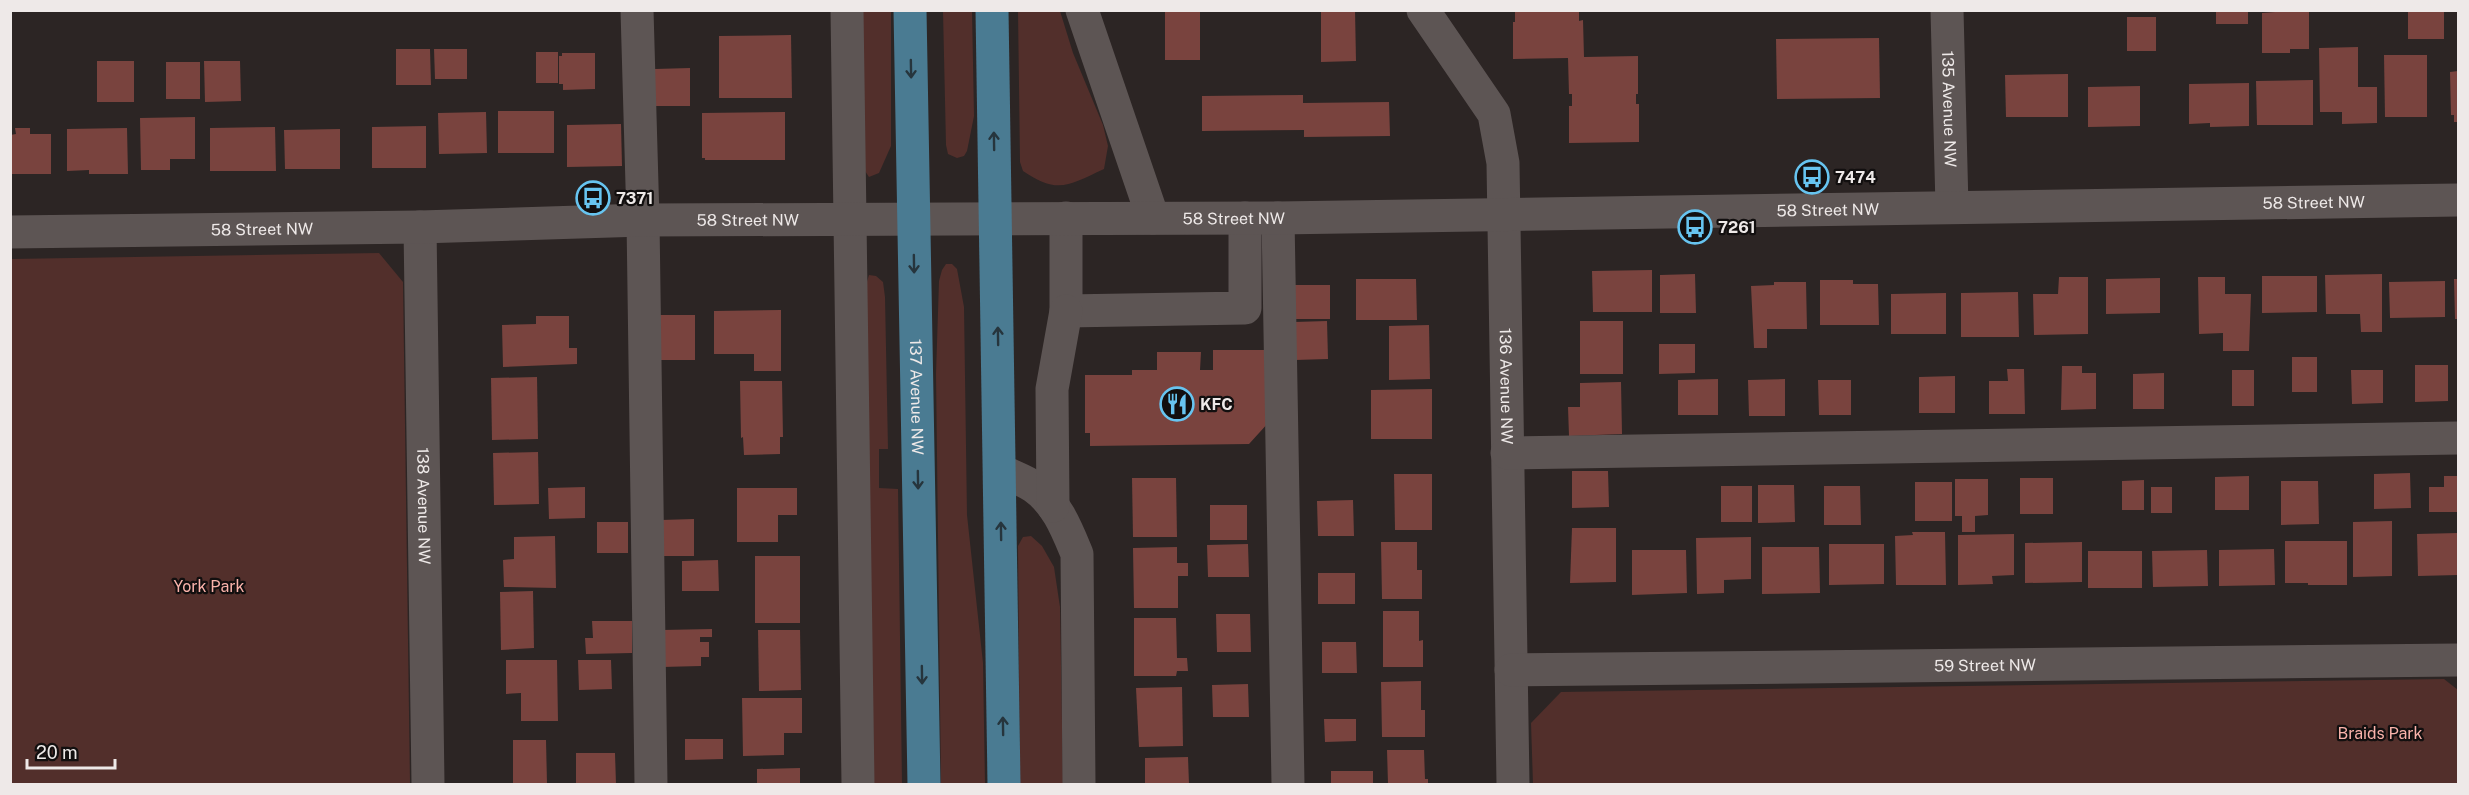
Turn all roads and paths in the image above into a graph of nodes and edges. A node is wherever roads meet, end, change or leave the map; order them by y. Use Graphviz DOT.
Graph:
graph roads {
  1 [pos="637,10"];
  2 [pos="847,10"];
  3 [pos="910,10"];
  4 [pos="992,10"];
  5 [pos="1082,10"];
  6 [pos="1423,10"];
  7 [pos="1947,10"];
  8 [pos="2458,201"];
  9 [pos="1952,207"];
  10 [pos="1505,214"];
  11 [pos="1066,218"];
  12 [pos="1153,218"];
  13 [pos="1245,218"];
  14 [pos="1278,218"];
  15 [pos="996,219"];
  16 [pos="643,220"];
  17 [pos="851,220"];
  18 [pos="913,220"];
  19 [pos="420,226"];
  20 [pos="10,232"];
  21 [pos="1066,311"];
  22 [pos="2458,438"];
  23 [pos="1507,453"];
  24 [pos="1000,471"];
  25 [pos="1053,506"];
  26 [pos="2458,660"];
  27 [pos="1511,670"];
  28 [pos="428,784"];
  29 [pos="651,784"];
  30 [pos="858,784"];
  31 [pos="924,784"];
  32 [pos="1004,784"];
  33 [pos="1079,784"];
  34 [pos="1288,784"];
  35 [pos="1513,784"];
  1 -- 16 [label="street"];
  2 -- 17 [label="street"];
  3 -- 18 [label="main road, 137 Avenue NW, one-way"];
  15 -- 4 [label="main road, one-way"];
  5 -- 12 [label="street"];
  6 -- 10 [label="street, 136 Avenue NW"];
  7 -- 9 [label="street, 135 Avenue NW"];
  8 -- 9 [label="street, 58 Street NW"];
  9 -- 10 [label="street, 58 Street NW"];
  10 -- 14 [label="street, 58 Street NW"];
  10 -- 23 [label="street, 136 Avenue NW"];
  11 -- 12 [label="street, 58 Street NW"];
  11 -- 15 [label="street, 58 Street NW"];
  11 -- 21 [label="street"];
  12 -- 13 [label="street, 58 Street NW"];
  13 -- 14 [label="street, 58 Street NW"];
  13 -- 21 [label="street"];
  14 -- 34 [label="street"];
  15 -- 18 [label="street, 58 Street NW"];
  24 -- 15 [label="main road, one-way"];
  16 -- 17 [label="street, 58 Street NW"];
  16 -- 19 [label="street, 58 Street NW"];
  16 -- 29 [label="street"];
  17 -- 18 [label="street, 58 Street NW"];
  17 -- 30 [label="street"];
  18 -- 31 [label="main road, 137 Avenue NW, one-way"];
  19 -- 20 [label="street, 58 Street NW"];
  19 -- 28 [label="street, 138 Avenue NW"];
  21 -- 25 [label="street"];
  22 -- 23 [label="street"];
  23 -- 27 [label="street, 136 Avenue NW"];
  24 -- 25 [label="street"];
  32 -- 24 [label="main road, one-way"];
  25 -- 33 [label="street"];
  26 -- 27 [label="street, 59 Street NW"];
  27 -- 35 [label="street, 136 Avenue NW"];
}
